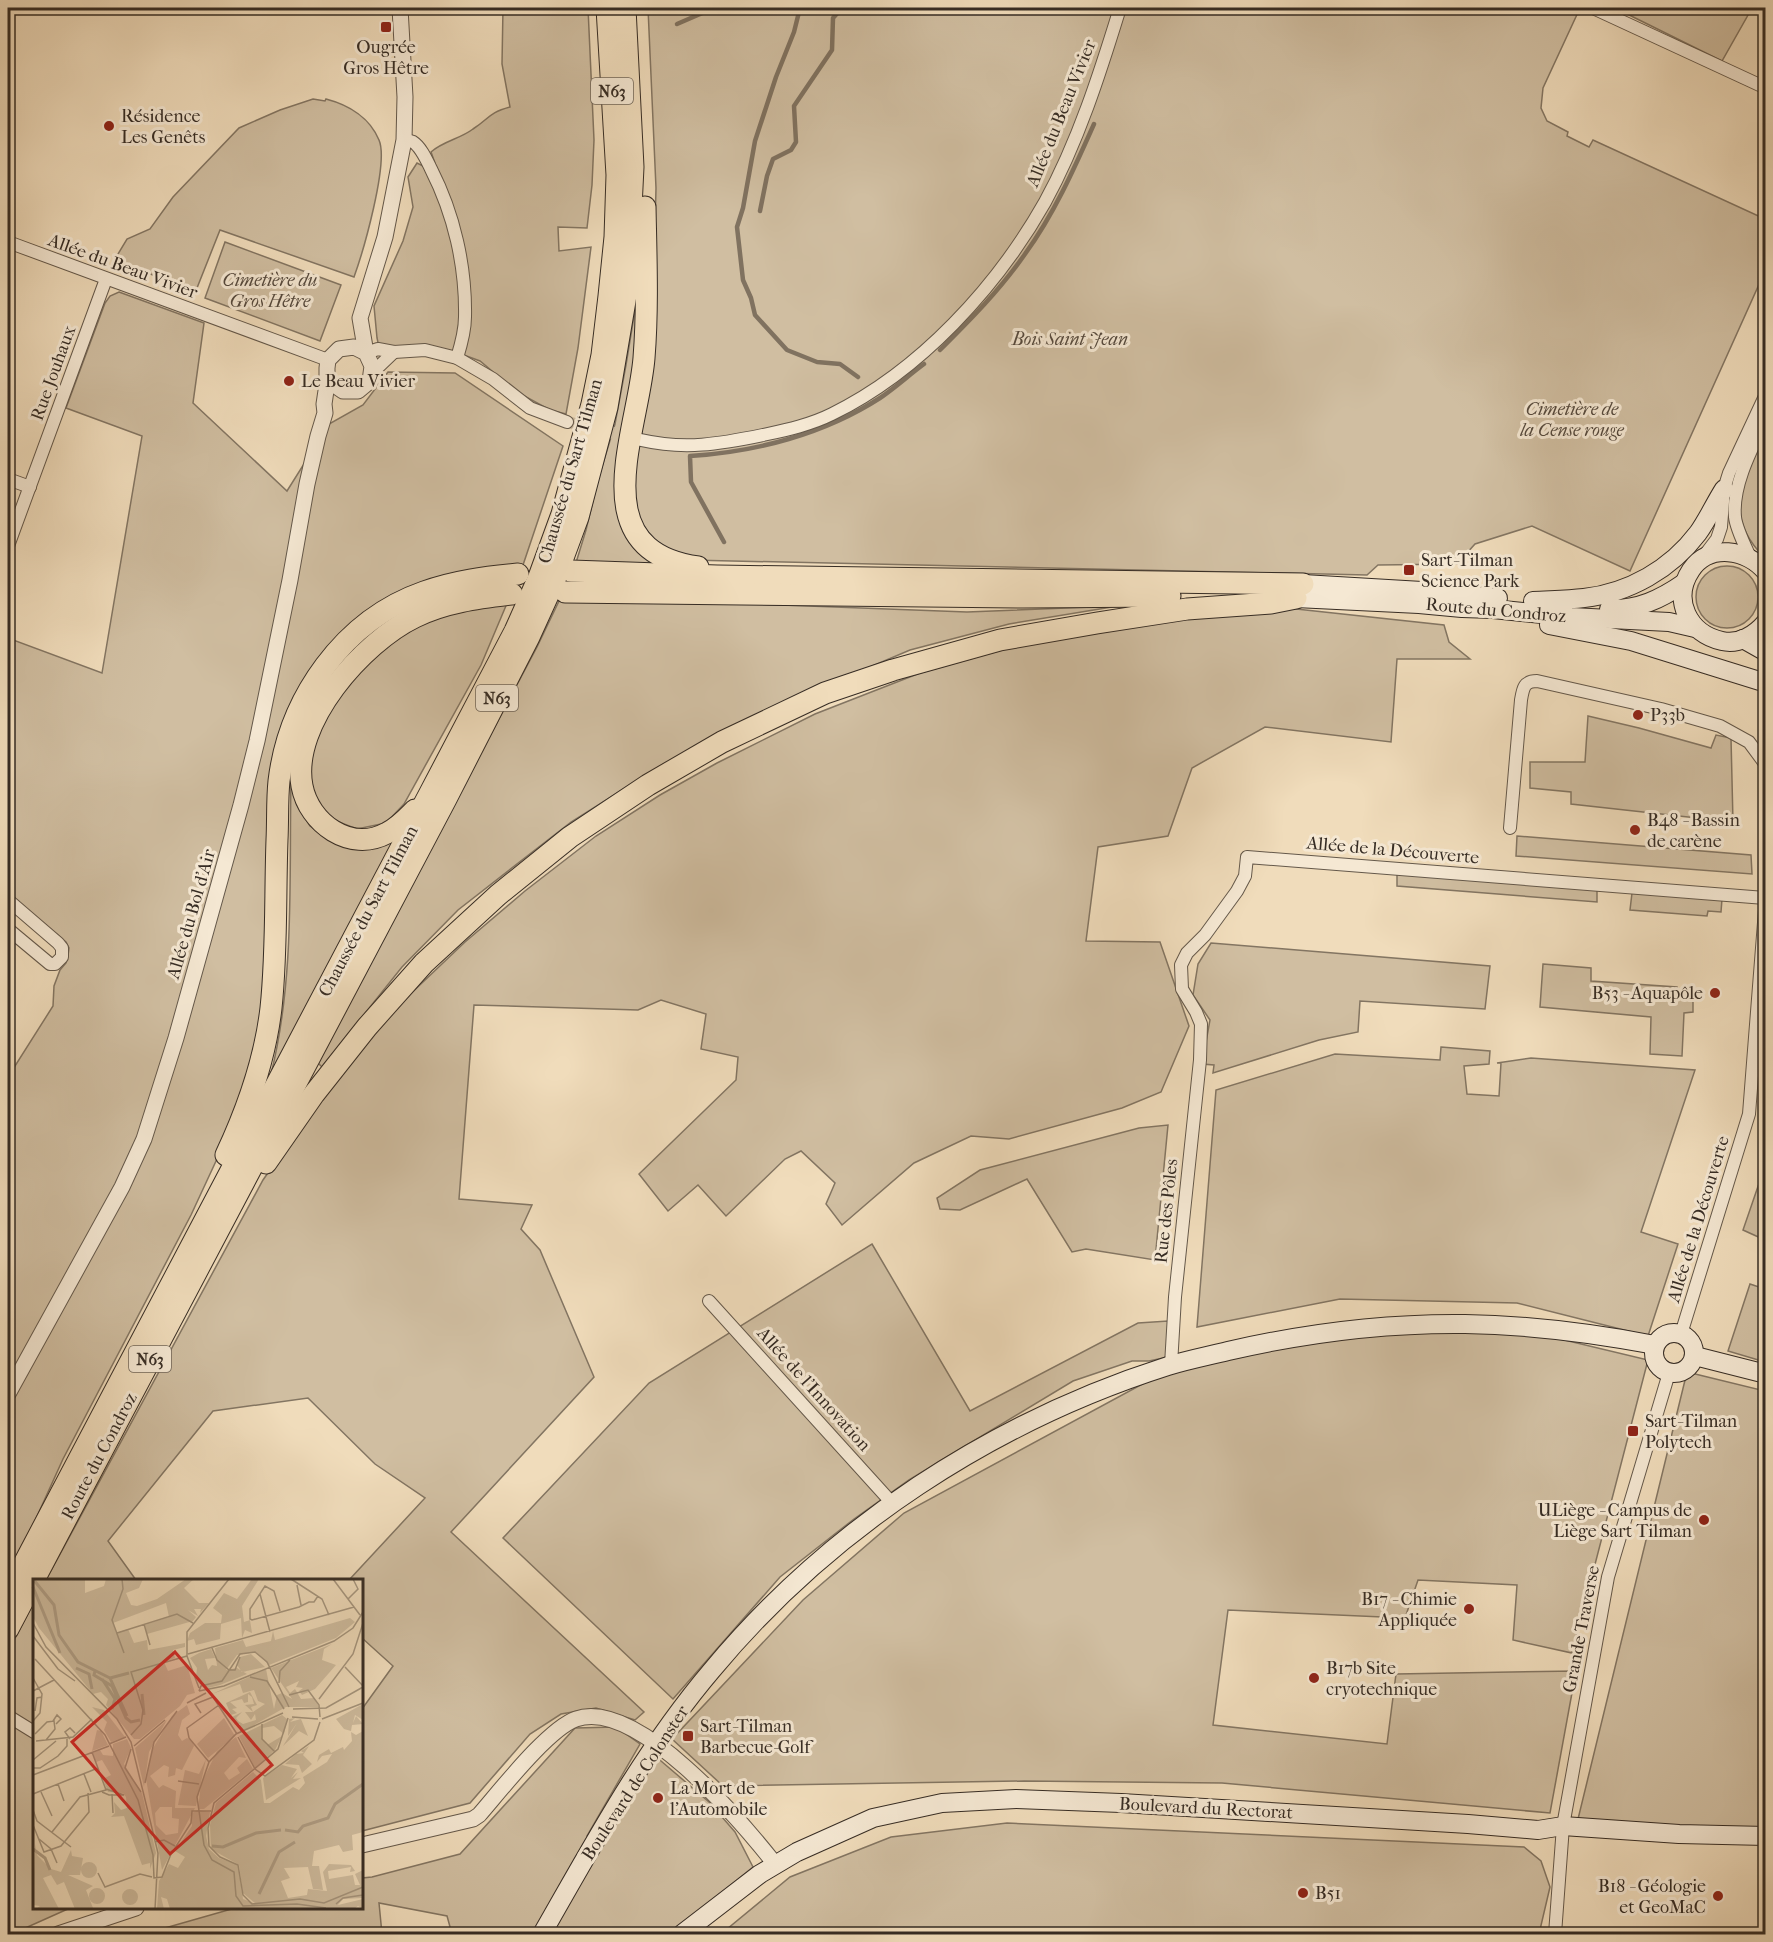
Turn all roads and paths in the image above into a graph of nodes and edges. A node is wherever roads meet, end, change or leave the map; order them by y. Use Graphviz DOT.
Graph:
graph roads {
  1 [pos="400,8"];
  2 [pos="607,8"];
  3 [pos="625,8"];
  4 [pos="1120,8"];
  5 [pos="1593,8"];
  6 [pos="1766,88"];
  7 [pos="404,140"];
  8 [pos="633,167"];
  9 [pos="8,243"];
  10 [pos="106,279"];
  11 [pos="360,318"];
  12 [pos="344,347"];
  13 [pos="394,352"];
  14 [pos="366,353"];
  15 [pos="457,358"];
  16 [pos="328,368"];
  17 [pos="372,374"];
  18 [pos="350,392"];
  19 [pos="1766,394"];
  20 [pos="325,413"];
  21 [pos="1766,419"];
  22 [pos="567,422"];
  23 [pos="641,440"];
  24 [pos="8,479"];
  25 [pos="30,487"];
  26 [pos="1724,489"];
  27 [pos="8,546"];
  28 [pos="1750,557"];
  29 [pos="1702,559"];
  30 [pos="571,571"];
  31 [pos="1766,572"];
  32 [pos="518,573"];
  33 [pos="742,577"];
  34 [pos="1684,583"];
  35 [pos="1299,591"];
  36 [pos="565,592"];
  37 [pos="512,594"];
  38 [pos="1533,601"];
  39 [pos="1462,608"];
  40 [pos="1766,622"];
  41 [pos="1695,628"];
  42 [pos="1743,639"];
  43 [pos="1766,652"];
  44 [pos="1766,683"];
  45 [pos="1766,765"];
  46 [pos="431,791"];
  47 [pos="1510,828"];
  48 [pos="1765,897"];
  49 [pos="8,900"];
  50 [pos="8,929"];
  51 [pos="1200,1060"];
  52 [pos="240,1188"];
  53 [pos="209,1215"];
  54 [pos="709,1301"];
  55 [pos="1681,1334"];
  56 [pos="1655,1345"];
  57 [pos="1695,1356"];
  58 [pos="1171,1365"];
  59 [pos="1669,1373"];
  60 [pos="1766,1374"];
  61 [pos="8,1394"];
  62 [pos="892,1503"];
  63 [pos="34,1579"];
  64 [pos="33,1581"];
  65 [pos="8,1594"];
  66 [pos="8,1629"];
  67 [pos="12,1718"];
  68 [pos="33,1731"];
  69 [pos="655,1744"];
  70 [pos="1563,1827"];
  71 [pos="1766,1836"];
  72 [pos="363,1845"];
  73 [pos="775,1864"];
  74 [pos="119,1910"];
  75 [pos="58,1935"];
  76 [pos="542,1935"];
  77 [pos="682,1935"];
  78 [pos="1555,1935"];
  1 -- 7 [label="street"];
  2 -- 46 [label="highway, Chaussée du Sart Tilman / N63"];
  3 -- 8 [label="highway, Chaussée du Sart Tilman / N63"];
  4 -- 23 [label="street, Allée du Beau Vivier"];
  5 -- 6 [label="street"];
  7 -- 11 [label="street"];
  7 -- 15 [label="street"];
  8 -- 33 [label="highway"];
  8 -- 52 [label="highway, Chaussée du Sart Tilman / N63"];
  9 -- 10 [label="street, Allée du Beau Vivier"];
  10 -- 16 [label="street, Allée du Beau Vivier"];
  10 -- 25 [label="street, Rue Jouhaux"];
  11 -- 12 [label="street"];
  11 -- 14 [label="street"];
  12 -- 14 [label="street"];
  12 -- 16 [label="street"];
  13 -- 14 [label="street"];
  13 -- 15 [label="street"];
  13 -- 17 [label="street"];
  14 -- 17 [label="street"];
  15 -- 22 [label="street"];
  16 -- 18 [label="street"];
  16 -- 20 [label="street, Allée du Bol d'Air"];
  17 -- 18 [label="street"];
  18 -- 20 [label="street"];
  19 -- 26 [label="street"];
  20 -- 61 [label="street, Allée du Bol d'Air"];
  21 -- 28 [label="street"];
  24 -- 25 [label="street"];
  25 -- 27 [label="street, Rue Jouhaux"];
  26 -- 29 [label="street"];
  26 -- 38 [label="main road"];
  28 -- 29 [label="main road"];
  28 -- 31 [label="main road"];
  29 -- 34 [label="main road"];
  30 -- 33 [label="highway"];
  32 -- 53 [label="highway"];
  33 -- 35 [label="highway"];
  34 -- 38 [label="main road, Route du Condroz"];
  34 -- 41 [label="main road"];
  35 -- 36 [label="highway"];
  35 -- 38 [label="main road, Route du Condroz"];
  35 -- 39 [label="main road, Route du Condroz"];
  35 -- 52 [label="highway"];
  37 -- 46 [label="highway"];
  39 -- 41 [label="main road, Route du Condroz"];
  39 -- 44 [label="main road"];
  40 -- 42 [label="main road"];
  41 -- 42 [label="main road, Route du Condroz"];
  42 -- 43 [label="main road"];
  45 -- 47 [label="street"];
  46 -- 53 [label="highway, Chaussée du Sart Tilman / N63"];
  48 -- 51 [label="street, Allée de la Découverte"];
  48 -- 55 [label="street, Allée de la Découverte"];
  49 -- 50 [label="street"];
  51 -- 58 [label="street, Rue des Pôles"];
  52 -- 63 [label="highway, Route du Condroz / N63"];
  53 -- 65 [label="highway, Route du Condroz / N63"];
  54 -- 62 [label="street, Allée de l'Innovation"];
  55 -- 56 [label="main road"];
  55 -- 57 [label="main road"];
  56 -- 58 [label="main road, Boulevard de Colonster"];
  56 -- 59 [label="main road"];
  57 -- 59 [label="main road"];
  57 -- 60 [label="main road"];
  58 -- 62 [label="main road, Boulevard de Colonster"];
  59 -- 70 [label="street, Grande Traverse"];
  62 -- 69 [label="main road, Boulevard de Colonster"];
  64 -- 66 [label="highway, Route du Condroz / N63"];
  67 -- 68 [label="street"];
  69 -- 72 [label="street"];
  69 -- 73 [label="street"];
  69 -- 76 [label="main road, Boulevard de Colonster"];
  70 -- 71 [label="main road, Boulevard du Rectorat"];
  70 -- 73 [label="main road, Boulevard du Rectorat"];
  70 -- 78 [label="street, Grande Traverse"];
  73 -- 77 [label="main road, Boulevard du Rectorat"];
  74 -- 75 [label="street"];
}
